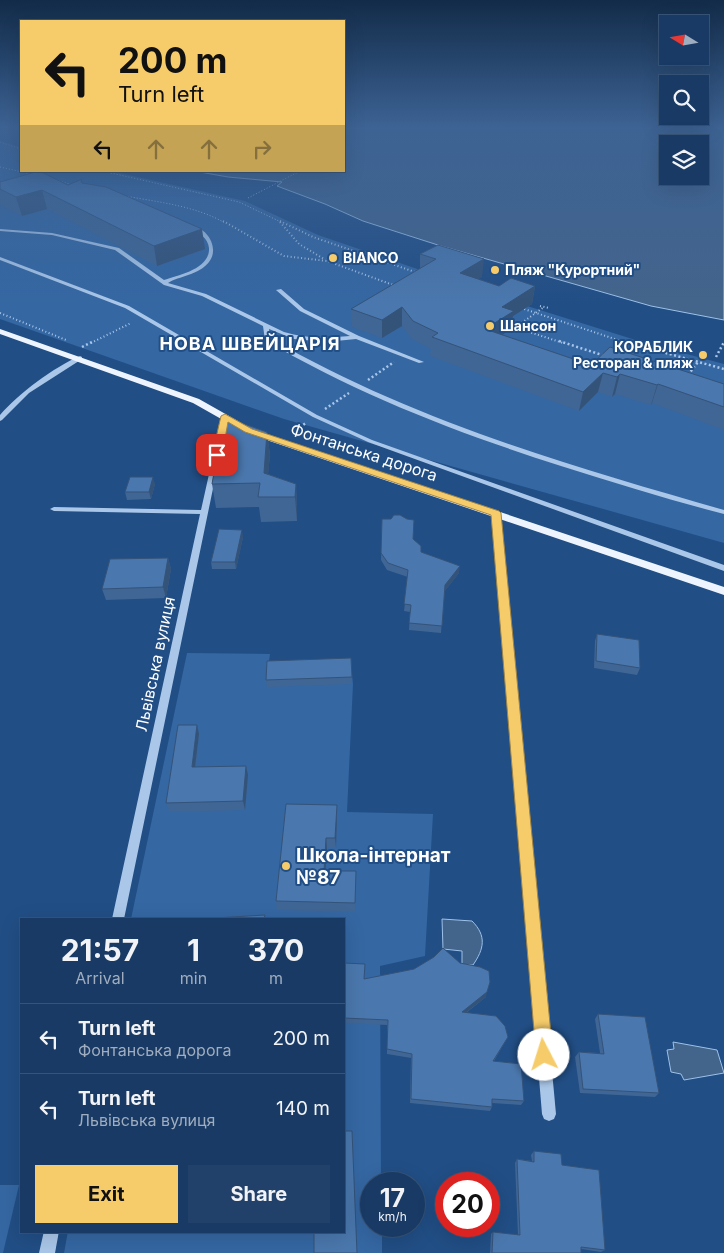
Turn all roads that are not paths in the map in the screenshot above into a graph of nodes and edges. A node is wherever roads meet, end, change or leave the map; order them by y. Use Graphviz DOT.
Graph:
graph roads {
  1 [pos="188,224"];
  2 [pos="0,230"];
  3 [pos="0,258"];
  4 [pos="163,282"];
  5 [pos="279,290"];
  6 [pos="266,326"];
  7 [pos="0,331"];
  8 [pos="358,337"];
  9 [pos="80,358"];
  10 [pos="420,362"];
  11 [pos="225,416"];
  12 [pos="0,419"];
  13 [pos="54,509"];
  14 [pos="205,512"];
  15 [pos="724,512"];
  16 [pos="496,513"];
  17 [pos="724,568"];
  18 [pos="724,591"];
  19 [pos="118,918"];
  20 [pos="549,1114"];
  21 [pos="52,1233"];
  22 [pos="48,1253"];
  1 -- 4 [label="street"];
  2 -- 4 [label="street"];
  3 -- 17 [label="street"];
  4 -- 6 [label="street"];
  5 -- 8 [label="lane"];
  6 -- 8 [label="street"];
  6 -- 15 [label="street"];
  7 -- 9 [label="main road, Фонтанська дорога"];
  8 -- 10 [label="street"];
  9 -- 11 [label="main road, Фонтанська дорога"];
  9 -- 12 [label="street"];
  11 -- 14 [label="street, Львівська вулиця"];
  11 -- 16 [label="main road, Фонтанська дорога"];
  13 -- 14 [label="street"];
  14 -- 19 [label="street, Львівська вулиця"];
  16 -- 18 [label="main road, Фонтанська дорога"];
  16 -- 20 [label="street"];
  21 -- 22 [label="street"];
}
